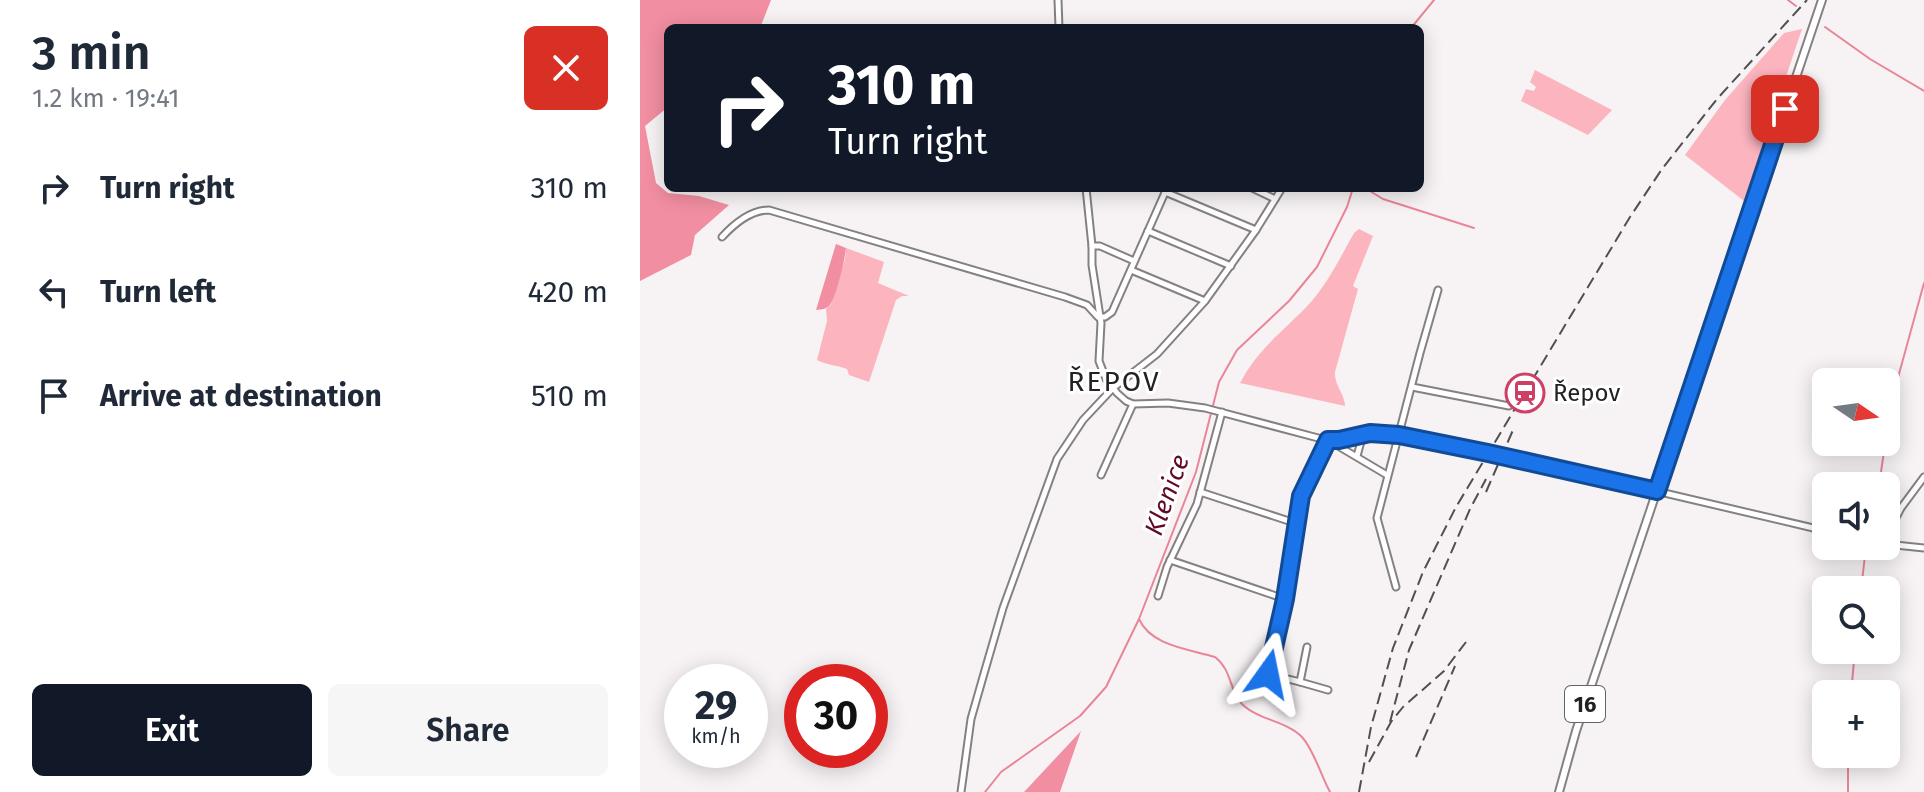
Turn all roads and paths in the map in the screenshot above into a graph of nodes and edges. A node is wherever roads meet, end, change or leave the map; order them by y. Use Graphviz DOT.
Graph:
graph roads {
  1 [pos="1058,0"];
  2 [pos="1822,0"];
  3 [pos="1059,24"];
  4 [pos="1086,192"];
  5 [pos="1165,192"];
  6 [pos="1170,192"];
  7 [pos="1260,192"];
  8 [pos="1279,192"];
  9 [pos="1275,199"];
  10 [pos="1256,230"];
  11 [pos="1148,231"];
  12 [pos="722,237"];
  13 [pos="1092,246"];
  14 [pos="1134,261"];
  15 [pos="1231,266"];
  16 [pos="1131,270"];
  17 [pos="1438,290"];
  18 [pos="1205,301"];
  19 [pos="1099,317"];
  20 [pos="1412,387"];
  21 [pos="1113,388"];
  22 [pos="1133,404"];
  23 [pos="1509,406"];
  24 [pos="1220,412"];
  25 [pos="1363,434"];
  26 [pos="1399,435"];
  27 [pos="1328,440"];
  28 [pos="1357,456"];
  29 [pos="1101,475"];
  30 [pos="1387,475"];
  31 [pos="1924,477"];
  32 [pos="1657,491"];
  33 [pos="1200,492"];
  34 [pos="1900,510"];
  35 [pos="1295,523"];
  36 [pos="1812,528"];
  37 [pos="1900,545"];
  38 [pos="1924,548"];
  39 [pos="1170,560"];
  40 [pos="1396,587"];
  41 [pos="1158,596"];
  42 [pos="1285,599"];
  43 [pos="1307,647"];
  44 [pos="1300,682"];
  45 [pos="1328,690"];
  46 [pos="961,792"];
  47 [pos="1559,792"];
  1 -- 3 [label="street"];
  2 -- 32 [label="main road, 16"];
  4 -- 13 [label="street"];
  5 -- 11 [label="street"];
  6 -- 10 [label="street"];
  7 -- 9 [label="street"];
  8 -- 9 [label="street"];
  9 -- 10 [label="street"];
  10 -- 15 [label="street"];
  11 -- 14 [label="street"];
  11 -- 15 [label="street"];
  12 -- 19 [label="street"];
  13 -- 14 [label="street"];
  13 -- 19 [label="street"];
  14 -- 16 [label="street"];
  15 -- 18 [label="street"];
  16 -- 18 [label="street"];
  16 -- 19 [label="street"];
  17 -- 20 [label="street"];
  18 -- 21 [label="street"];
  19 -- 21 [label="street"];
  20 -- 23 [label="street"];
  20 -- 26 [label="street"];
  21 -- 22 [label="street"];
  21 -- 46 [label="street"];
  22 -- 24 [label="street"];
  22 -- 29 [label="street"];
  24 -- 27 [label="street"];
  24 -- 33 [label="street"];
  25 -- 26 [label="street"];
  25 -- 27 [label="street"];
  25 -- 28 [label="street"];
  26 -- 30 [label="street"];
  26 -- 32 [label="street"];
  27 -- 28 [label="street"];
  27 -- 35 [label="street"];
  28 -- 30 [label="street"];
  30 -- 40 [label="street"];
  31 -- 34 [label="street"];
  32 -- 36 [label="street"];
  32 -- 47 [label="main road, 16"];
  33 -- 35 [label="street"];
  33 -- 39 [label="street"];
  35 -- 42 [label="street"];
  37 -- 38 [label="street"];
  39 -- 41 [label="street"];
  39 -- 42 [label="street"];
  42 -- 44 [label="street"];
  43 -- 44 [label="street"];
  44 -- 45 [label="street"];
}
